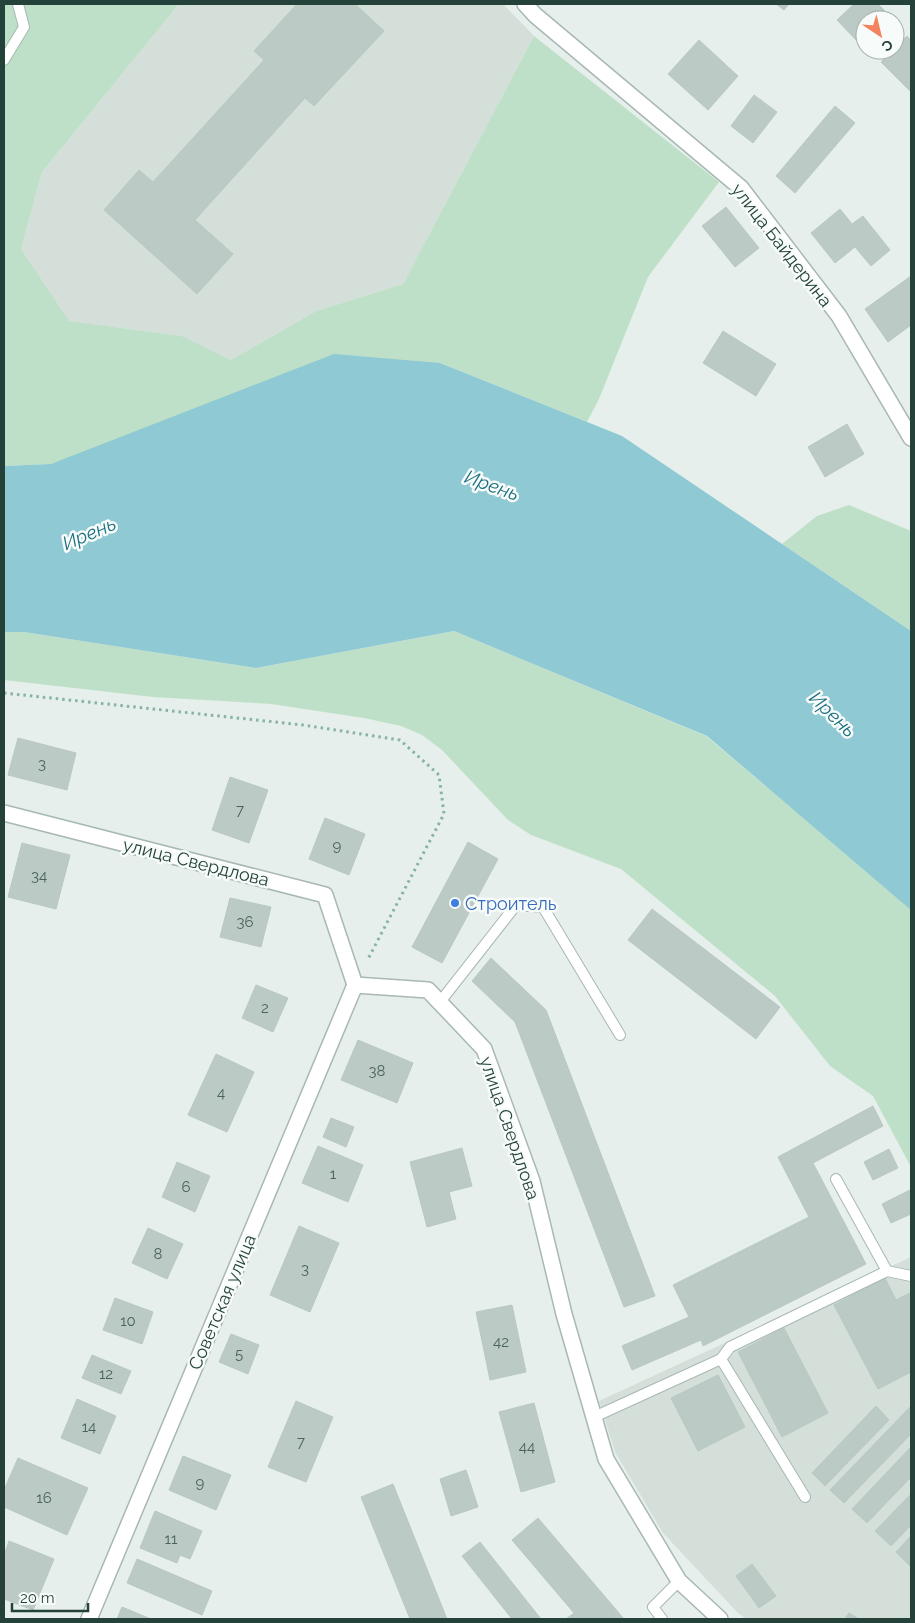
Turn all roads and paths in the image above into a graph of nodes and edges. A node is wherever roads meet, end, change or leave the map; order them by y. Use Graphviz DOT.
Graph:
graph roads {
  1 [pos="18,4"];
  2 [pos="534,8"];
  3 [pos="4,60"];
  4 [pos="911,438"];
  5 [pos="4,694"];
  6 [pos="4,812"];
  7 [pos="355,984"];
  8 [pos="440,1002"];
  9 [pos="620,1035"];
  10 [pos="836,1179"];
  11 [pos="887,1271"];
  12 [pos="911,1276"];
  13 [pos="721,1359"];
  14 [pos="594,1417"];
  15 [pos="805,1497"];
  16 [pos="679,1582"];
  17 [pos="89,1619"];
  18 [pos="662,1619"];
  19 [pos="720,1619"];
  1 -- 3 [label="lane"];
  2 -- 4 [label="street, улица Байдерина"];
  5 -- 7 [label="path"];
  6 -- 7 [label="street, улица Свердлова"];
  7 -- 8 [label="street, улица Свердлова"];
  7 -- 17 [label="street, Советская улица"];
  8 -- 9 [label="lane"];
  8 -- 14 [label="street, улица Свердлова"];
  10 -- 11 [label="lane"];
  11 -- 12 [label="lane"];
  11 -- 13 [label="lane"];
  13 -- 14 [label="lane"];
  13 -- 15 [label="lane"];
  14 -- 16 [label="street, улица Свердлова"];
  16 -- 18 [label="lane"];
  16 -- 19 [label="street, улица Свердлова"];
}
